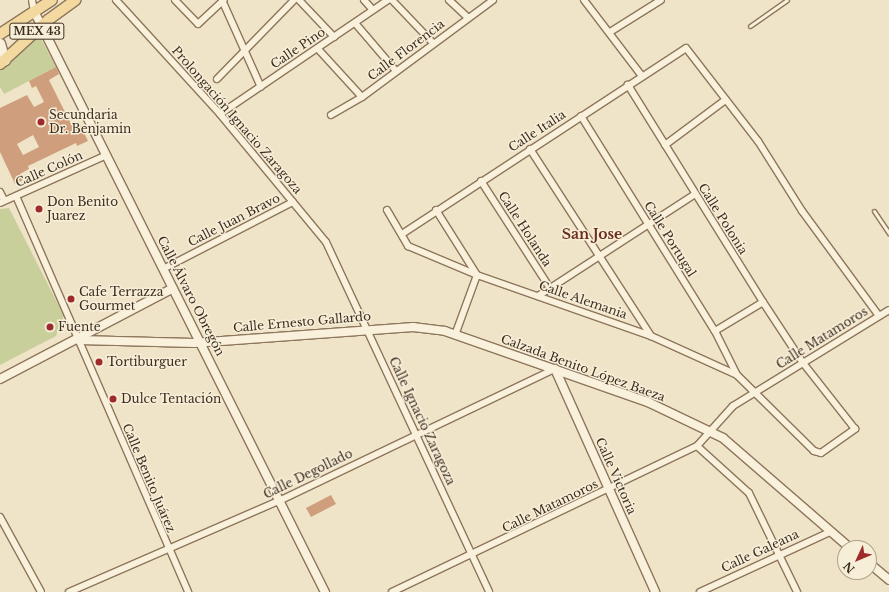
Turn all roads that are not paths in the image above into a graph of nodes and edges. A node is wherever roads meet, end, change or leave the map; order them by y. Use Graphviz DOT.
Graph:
graph roads {
  1 [pos="32,0"];
  2 [pos="52,0"];
  3 [pos="76,0"];
  4 [pos="116,0"];
  5 [pos="175,0"];
  6 [pos="223,0"];
  7 [pos="294,0"];
  8 [pos="299,0"];
  9 [pos="364,0"];
  10 [pos="388,0"];
  11 [pos="392,0"];
  12 [pos="449,0"];
  13 [pos="493,0"];
  14 [pos="584,0"];
  15 [pos="661,0"];
  16 [pos="786,0"];
  17 [pos="373,10"];
  18 [pos="34,11"];
  19 [pos="468,18"];
  20 [pos="355,23"];
  21 [pos="42,25"];
  22 [pos="750,26"];
  23 [pos="610,32"];
  24 [pos="0,34"];
  25 [pos="334,37"];
  26 [pos="0,43"];
  27 [pos="433,43"];
  28 [pos="318,49"];
  29 [pos="243,52"];
  30 [pos="3,62"];
  31 [pos="396,70"];
  32 [pos="642,76"];
  33 [pos="217,79"];
  34 [pos="628,85"];
  35 [pos="261,87"];
  36 [pos="362,97"];
  37 [pos="724,101"];
  38 [pos="220,114"];
  39 [pos="331,115"];
  40 [pos="581,116"];
  41 [pos="665,145"];
  42 [pos="530,149"];
  43 [pos="107,155"];
  44 [pos="481,181"];
  45 [pos="0,192"];
  46 [pos="695,194"];
  47 [pos="16,196"];
  48 [pos="2,202"];
  49 [pos="293,202"];
  50 [pos="387,210"];
  51 [pos="436,210"];
  52 [pos="874,211"];
  53 [pos="649,226"];
  54 [pos="889,233"];
  55 [pos="402,234"];
  56 [pos="599,255"];
  57 [pos="335,260"];
  58 [pos="163,268"];
  59 [pos="477,275"];
  60 [pos="173,288"];
  61 [pos="550,288"];
  62 [pos="538,296"];
  63 [pos="763,302"];
  64 [pos="889,310"];
  65 [pos="879,316"];
  66 [pos="367,328"];
  67 [pos="715,331"];
  68 [pos="455,335"];
  69 [pos="651,336"];
  70 [pos="78,340"];
  71 [pos="201,342"];
  72 [pos="803,363"];
  73 [pos="555,369"];
  74 [pos="737,375"];
  75 [pos="0,379"];
  76 [pos="756,392"];
  77 [pos="708,431"];
  78 [pos="416,434"];
  79 [pos="697,446"];
  80 [pos="609,490"];
  81 [pos="281,500"];
  82 [pos="0,517"];
  83 [pos="830,532"];
  84 [pos="840,540"];
  85 [pos="168,550"];
  86 [pos="780,554"];
  87 [pos="472,555"];
  88 [pos="877,570"];
  89 [pos="889,580"];
  90 [pos="41,592"];
  91 [pos="69,592"];
  92 [pos="188,592"];
  93 [pos="325,592"];
  94 [pos="392,592"];
  95 [pos="489,592"];
  96 [pos="655,592"];
  97 [pos="700,592"];
  98 [pos="797,592"];
  1 -- 18 [label="street"];
  2 -- 18 [label="main road, MEX 43"];
  3 -- 21 [label="main road, MEX 43"];
  4 -- 38 [label="street, Prolongación Ignacio Zaragoza"];
  5 -- 6 [label="street"];
  6 -- 29 [label="street"];
  7 -- 29 [label="street"];
  8 -- 25 [label="street"];
  9 -- 17 [label="street"];
  10 -- 17 [label="street, Calle Pino"];
  11 -- 27 [label="street"];
  12 -- 19 [label="street"];
  13 -- 19 [label="street, Calle Florencia"];
  14 -- 23 [label="street"];
  15 -- 23 [label="street"];
  16 -- 22 [label="lane"];
  17 -- 20 [label="street, Calle Pino"];
  18 -- 21 [label="street, Calle Álvaro Obregón"];
  18 -- 24 [label="main road, MEX 43"];
  19 -- 27 [label="street, Calle Florencia"];
  20 -- 25 [label="street, Calle Pino"];
  20 -- 31 [label="street"];
  21 -- 30 [label="main road, MEX 43"];
  21 -- 43 [label="street, Calle Álvaro Obregón"];
  23 -- 32 [label="street"];
  25 -- 28 [label="street, Calle Pino"];
  26 -- 30 [label="main road"];
  27 -- 31 [label="street, Calle Florencia"];
  28 -- 35 [label="street, Calle Pino"];
  28 -- 36 [label="street"];
  29 -- 33 [label="street"];
  29 -- 35 [label="street"];
  31 -- 36 [label="street, Calle Florencia"];
  32 -- 34 [label="street, Calle Italia"];
  32 -- 37 [label="street, Calle Italia"];
  34 -- 40 [label="street, Calle Italia"];
  34 -- 41 [label="street, Calle Polonia"];
  35 -- 38 [label="street, Calle Pino"];
  36 -- 39 [label="street, Calle Florencia"];
  37 -- 41 [label="street"];
  37 -- 65 [label="street"];
  38 -- 49 [label="street, Prolongación Ignacio Zaragoza"];
  40 -- 42 [label="street, Calle Italia"];
  40 -- 53 [label="street, Calle Portugal"];
  41 -- 46 [label="street, Calle Polonia"];
  42 -- 44 [label="street, Calle Italia"];
  42 -- 56 [label="street"];
  43 -- 47 [label="street, Calle Colón"];
  43 -- 58 [label="street, Calle Álvaro Obregón"];
  44 -- 51 [label="street, Calle Italia"];
  44 -- 61 [label="street, Calle Holanda"];
  45 -- 48 [label="street"];
  46 -- 53 [label="street"];
  46 -- 63 [label="street, Calle Polonia"];
  47 -- 48 [label="street, Calle Colón"];
  47 -- 70 [label="street, Calle Benito Juárez"];
  49 -- 57 [label="street, Prolongación Ignacio Zaragoza"];
  49 -- 58 [label="street, Calle Juan Bravo"];
  50 -- 55 [label="street, Calle Alemania"];
  51 -- 55 [label="street, Calle Italia"];
  51 -- 59 [label="street"];
  52 -- 54 [label="lane"];
  53 -- 56 [label="street"];
  53 -- 67 [label="street, Calle Portugal"];
  55 -- 59 [label="street, Calle Alemania"];
  56 -- 61 [label="street"];
  56 -- 69 [label="street"];
  57 -- 66 [label="street, Calle Ignacio Zaragoza"];
  58 -- 60 [label="street, Calle Álvaro Obregón"];
  59 -- 62 [label="street, Calle Alemania"];
  59 -- 68 [label="street"];
  60 -- 70 [label="street"];
  60 -- 71 [label="street, Calle Álvaro Obregón"];
  61 -- 62 [label="street"];
  62 -- 69 [label="street, Calle Alemania"];
  63 -- 67 [label="street"];
  63 -- 72 [label="street, Calle Polonia"];
  64 -- 65 [label="street, Calle Matamoros"];
  65 -- 72 [label="street, Calle Matamoros"];
  66 -- 68 [label="street, Calle Ernesto Gallardo"];
  66 -- 71 [label="street, Calle Ernesto Gallardo"];
  66 -- 78 [label="street, Calle Ignacio Zaragoza"];
  67 -- 74 [label="street, Calle Portugal"];
  68 -- 73 [label="street, Calzada Benito López Baeza"];
  69 -- 74 [label="street, Calle Alemania"];
  70 -- 71 [label="street, Calle Ernesto Gallardo"];
  70 -- 75 [label="street"];
  70 -- 85 [label="street, Calle Benito Juárez"];
  71 -- 81 [label="street, Calle Álvaro Obregón"];
  72 -- 76 [label="street, Calle Matamoros"];
  72 -- 76 [label="street, Calle Polonia"];
  73 -- 77 [label="street, Calzada Benito López Baeza"];
  73 -- 78 [label="street, Calle Degollado"];
  73 -- 80 [label="street, Calle Victoria"];
  74 -- 76 [label="street, Calle Alemania"];
  76 -- 77 [label="street, Calle Matamoros"];
  77 -- 79 [label="street, Calle Matamoros"];
  77 -- 83 [label="street, Calzada Benito López Baeza"];
  78 -- 81 [label="street, Calle Degollado"];
  78 -- 87 [label="street, Calle Ignacio Zaragoza"];
  79 -- 80 [label="street, Calle Matamoros"];
  79 -- 86 [label="street"];
  80 -- 87 [label="street, Calle Matamoros"];
  80 -- 96 [label="street, Calle Victoria"];
  81 -- 85 [label="street, Calle Degollado"];
  81 -- 93 [label="street, Calle Álvaro Obregón"];
  82 -- 90 [label="street"];
  83 -- 84 [label="street, Calzada Benito López Baeza"];
  83 -- 86 [label="street, Calle Galeana"];
  85 -- 91 [label="street, Calle Degollado"];
  85 -- 92 [label="street, Calle Benito Juárez"];
  86 -- 97 [label="street, Calle Galeana"];
  86 -- 98 [label="street"];
  87 -- 94 [label="street, Calle Matamoros"];
  87 -- 95 [label="street, Calle Ignacio Zaragoza"];
  88 -- 89 [label="street"];
}
